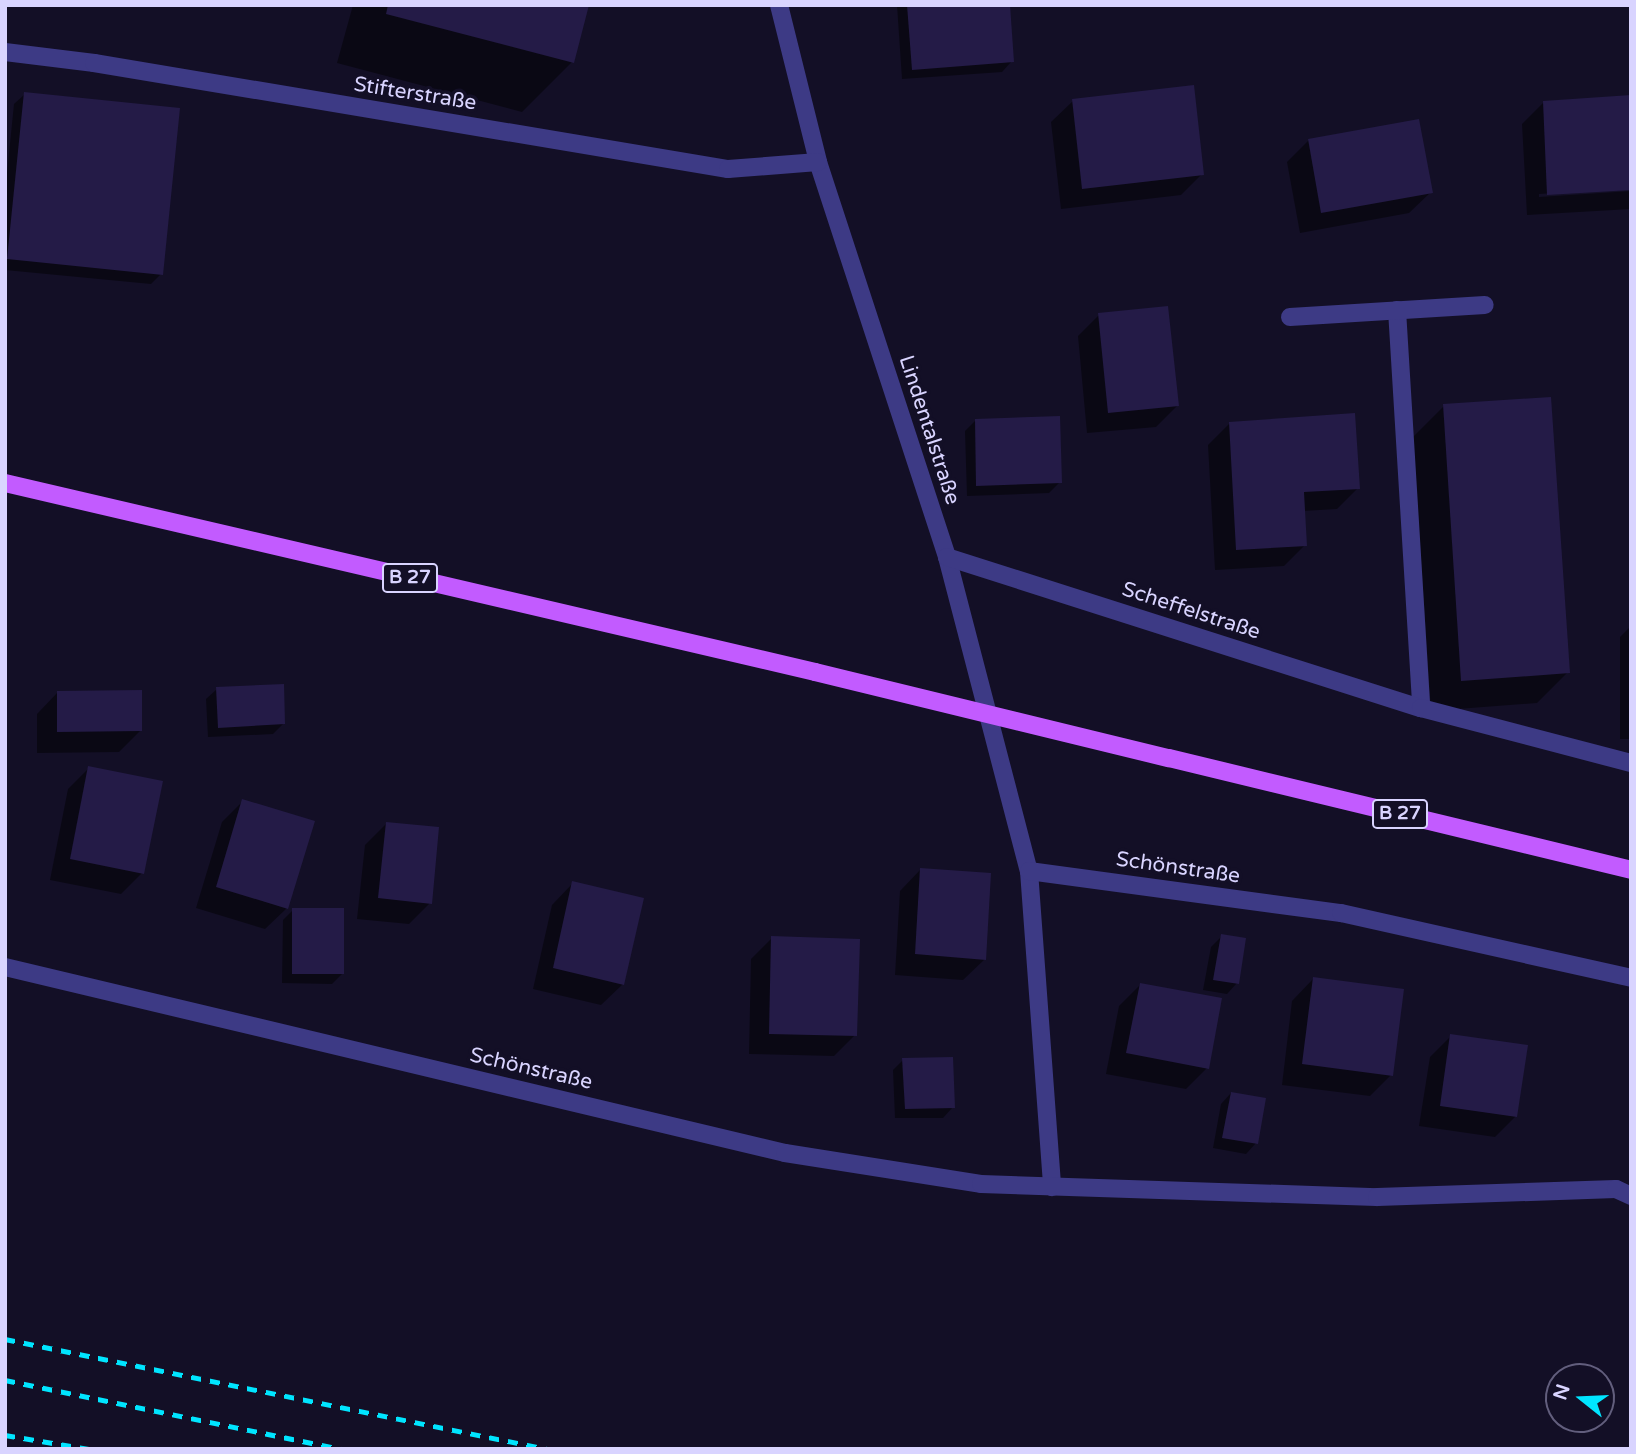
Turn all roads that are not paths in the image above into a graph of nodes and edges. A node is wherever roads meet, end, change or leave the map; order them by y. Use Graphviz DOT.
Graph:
graph roads {
  1 [pos="779,5"];
  2 [pos="5,52"];
  3 [pos="818,162"];
  4 [pos="1485,305"];
  5 [pos="1397,310"];
  6 [pos="1290,317"];
  7 [pos="5,483"];
  8 [pos="947,558"];
  9 [pos="1421,708"];
  10 [pos="1631,763"];
  11 [pos="1631,870"];
  12 [pos="1029,871"];
  13 [pos="5,967"];
  14 [pos="1631,978"];
  15 [pos="1052,1187"];
  16 [pos="1631,1196"];
  1 -- 3 [label="street, Lindentalstraße"];
  2 -- 3 [label="street, Stifterstraße"];
  3 -- 8 [label="street, Lindentalstraße"];
  4 -- 5 [label="street"];
  5 -- 6 [label="street"];
  5 -- 9 [label="street"];
  7 -- 11 [label="main road, B 27, bridge"];
  8 -- 9 [label="street, Scheffelstraße"];
  8 -- 12 [label="street, Lindentalstraße"];
  9 -- 10 [label="street, Scheffelstraße"];
  12 -- 14 [label="street, Schönstraße"];
  12 -- 15 [label="street"];
  13 -- 15 [label="street, Schönstraße"];
  15 -- 16 [label="street, Schönstraße"];
}
